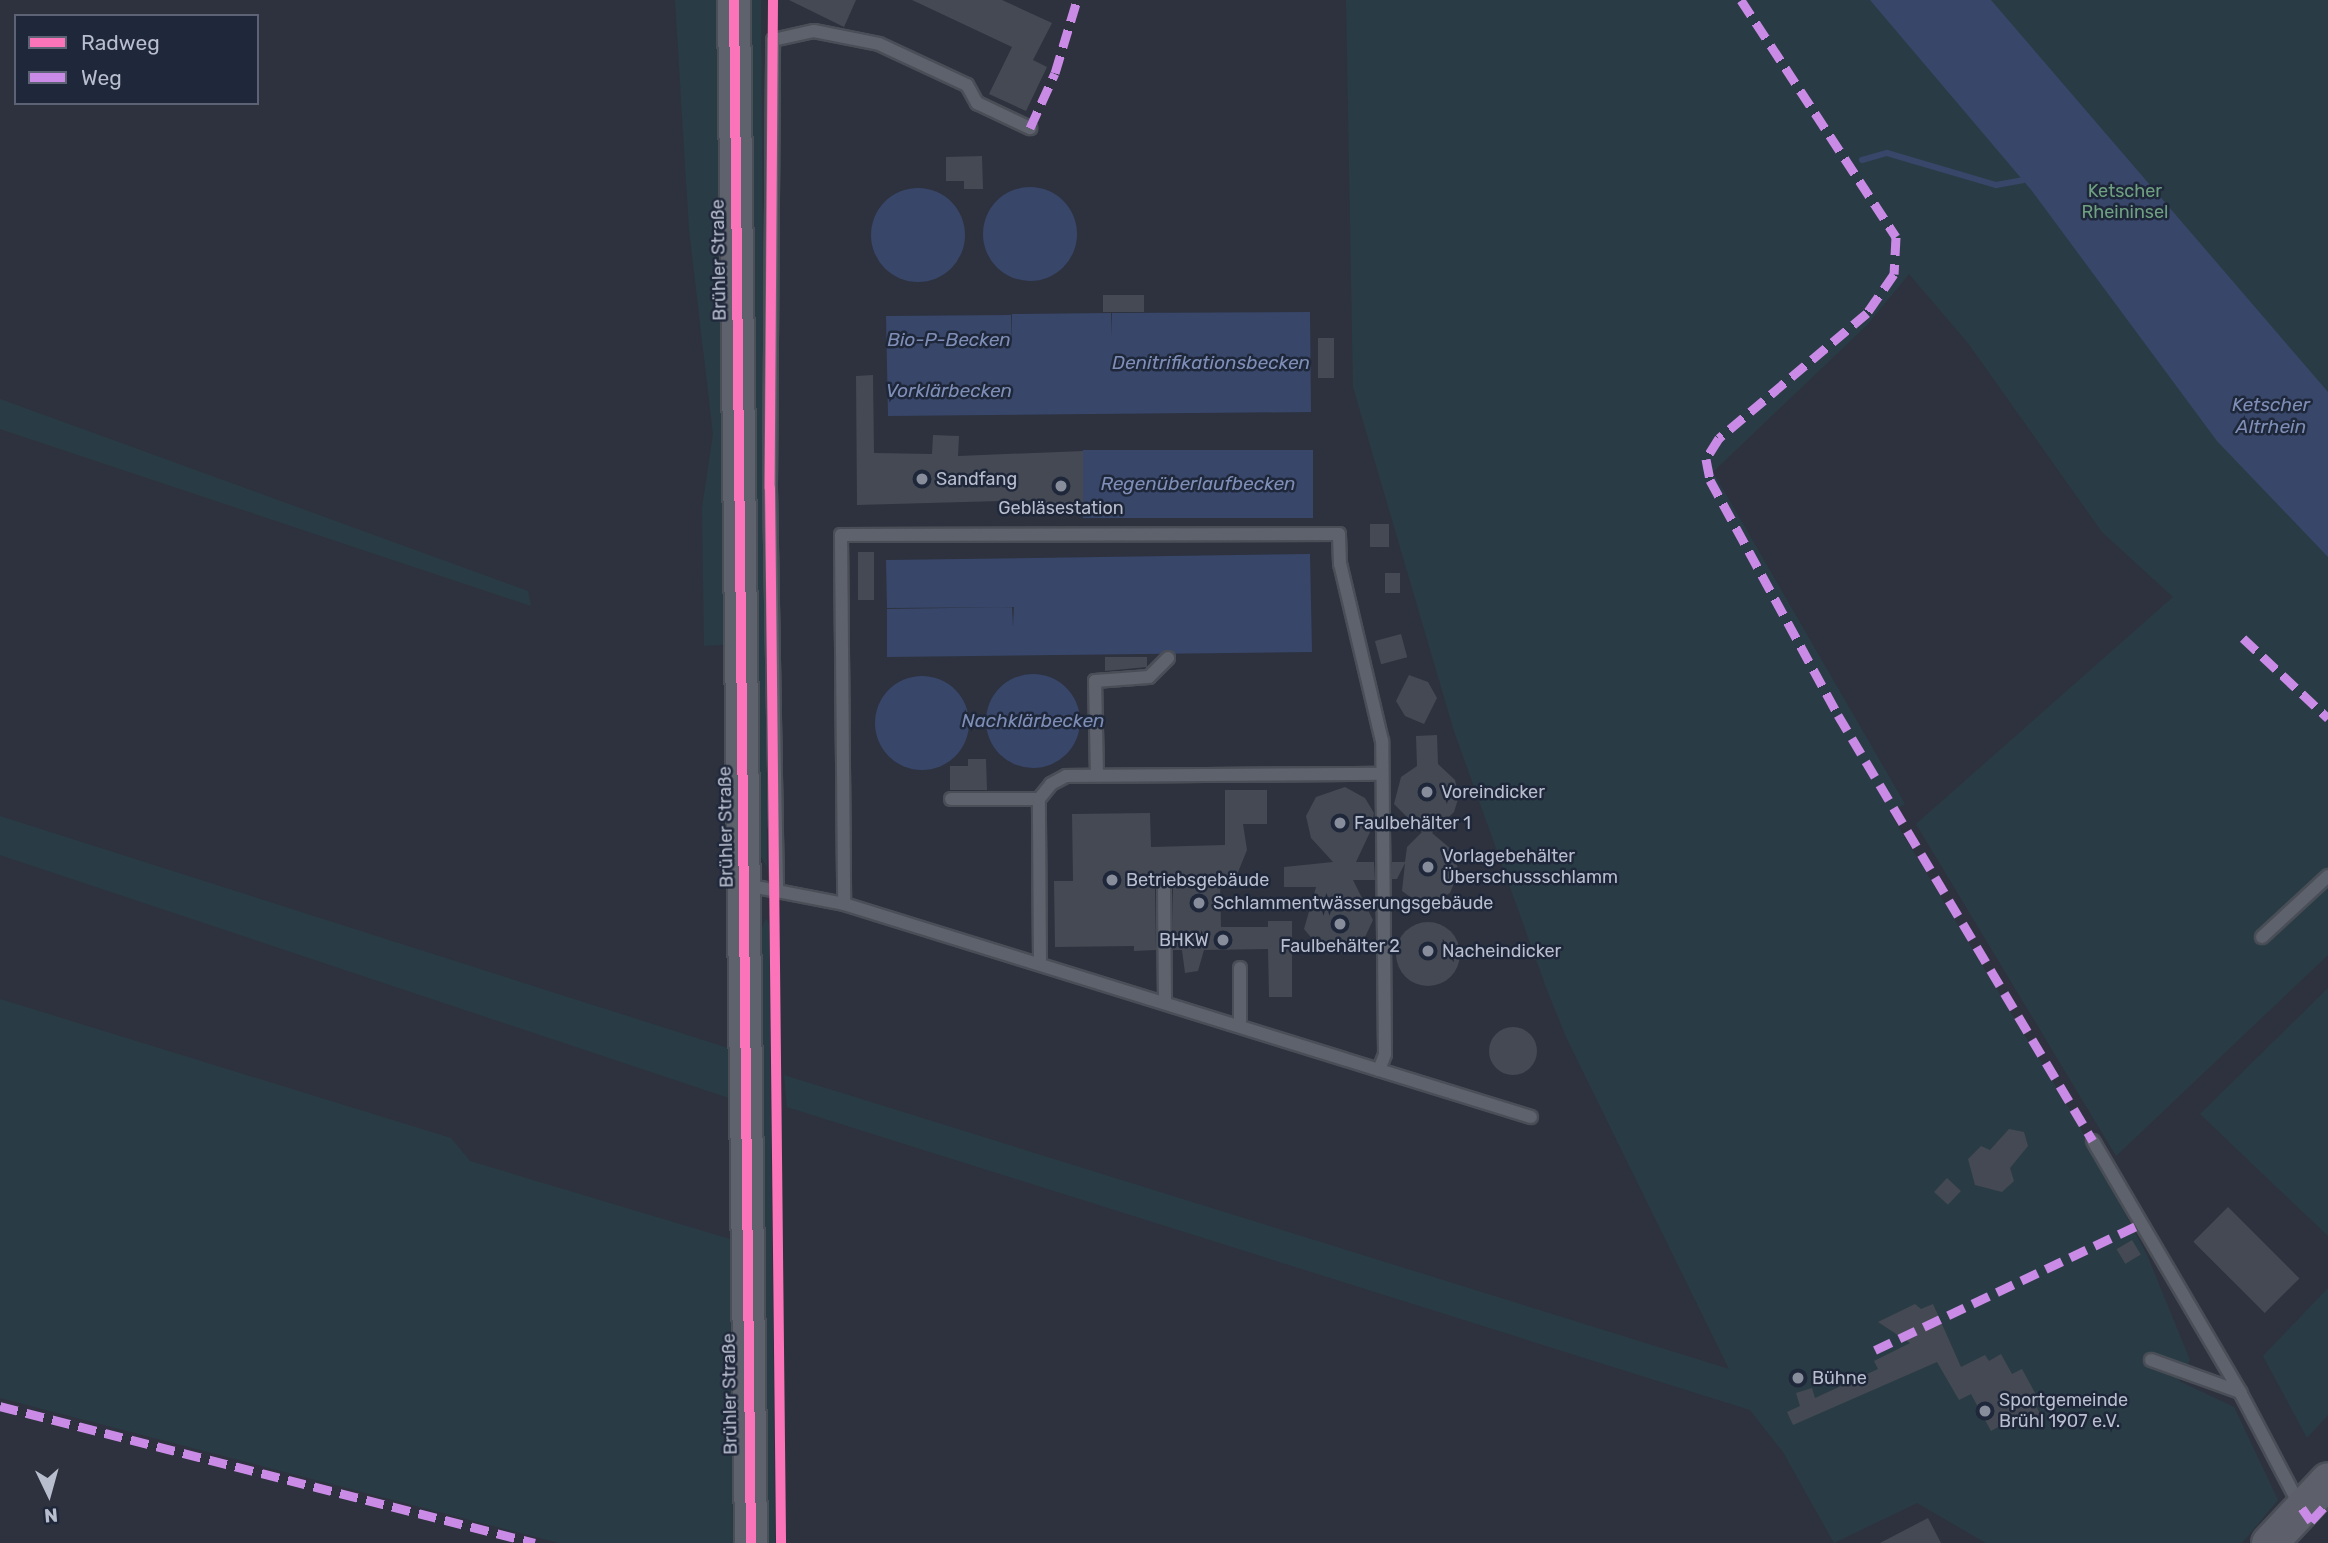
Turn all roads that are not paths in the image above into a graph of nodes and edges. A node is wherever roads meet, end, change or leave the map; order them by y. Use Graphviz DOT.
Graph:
graph roads {
  1 [pos="734,0"];
  2 [pos="1030,128"];
  3 [pos="1168,658"];
  4 [pos="1382,774"];
  5 [pos="1097,775"];
  6 [pos="951,799"];
  7 [pos="1039,799"];
  8 [pos="2328,876"];
  9 [pos="745,885"];
  10 [pos="777,889"];
  11 [pos="1164,889"];
  12 [pos="844,904"];
  13 [pos="2262,937"];
  14 [pos="1040,962"];
  15 [pos="1240,968"];
  16 [pos="1165,1002"];
  17 [pos="1240,1025"];
  18 [pos="1379,1070"];
  19 [pos="1531,1117"];
  20 [pos="2093,1141"];
  21 [pos="2151,1360"];
  22 [pos="2240,1392"];
  23 [pos="2328,1480"];
  24 [pos="2302,1508"];
  25 [pos="751,1543"];
  26 [pos="2269,1543"];
  1 -- 9 [label="street, Brühler Straße"];
  2 -- 10 [label="lane"];
  3 -- 5 [label="lane"];
  4 -- 5 [label="lane"];
  4 -- 12 [label="lane"];
  4 -- 18 [label="lane"];
  5 -- 7 [label="lane"];
  6 -- 7 [label="lane"];
  7 -- 14 [label="lane"];
  8 -- 13 [label="lane"];
  9 -- 10 [label="lane"];
  9 -- 25 [label="street, Brühler Straße"];
  10 -- 12 [label="lane"];
  11 -- 16 [label="lane"];
  12 -- 14 [label="lane"];
  14 -- 16 [label="lane"];
  15 -- 17 [label="lane"];
  16 -- 17 [label="lane"];
  17 -- 18 [label="lane"];
  18 -- 19 [label="lane"];
  20 -- 22 [label="lane"];
  21 -- 22 [label="lane"];
  22 -- 24 [label="lane"];
  23 -- 24 [label="main road"];
  24 -- 26 [label="main road"];
}
